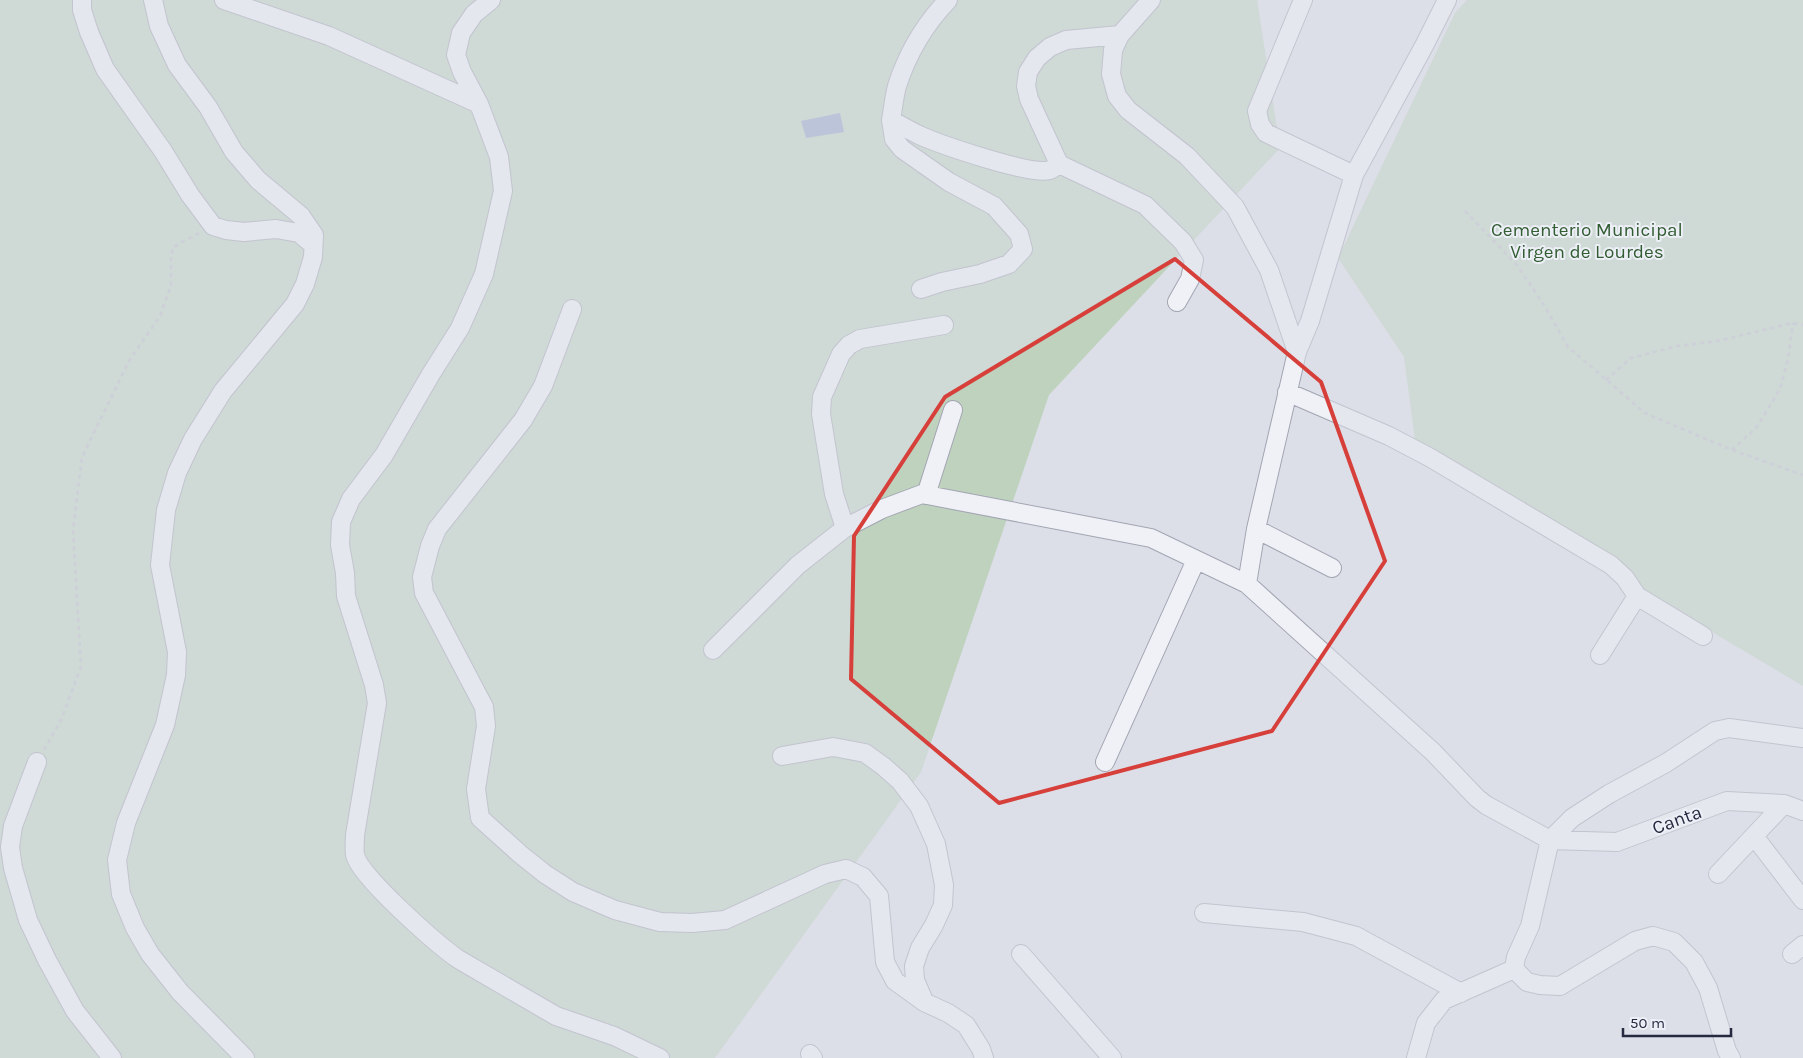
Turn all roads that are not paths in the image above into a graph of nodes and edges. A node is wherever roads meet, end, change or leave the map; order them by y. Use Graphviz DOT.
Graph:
graph roads {
  1 [pos="82,0"];
  2 [pos="154,0"];
  3 [pos="224,0"];
  4 [pos="491,0"];
  5 [pos="948,0"];
  6 [pos="1151,0"];
  7 [pos="1303,0"];
  8 [pos="1441,2"];
  9 [pos="1120,35"];
  10 [pos="479,104"];
  11 [pos="891,120"];
  12 [pos="1059,164"];
  13 [pos="1354,175"];
  14 [pos="314,245"];
  15 [pos="921,289"];
  16 [pos="1177,302"];
  17 [pos="572,309"];
  18 [pos="944,325"];
  19 [pos="1297,352"];
  20 [pos="1287,392"];
  21 [pos="953,410"];
  22 [pos="926,495"];
  23 [pos="846,528"];
  24 [pos="1256,529"];
  25 [pos="1196,560"];
  26 [pos="1332,568"];
  27 [pos="1246,584"];
  28 [pos="1637,596"];
  29 [pos="1703,636"];
  30 [pos="713,650"];
  31 [pos="1600,655"];
  32 [pos="1803,738"];
  33 [pos="782,756"];
  34 [pos="37,762"];
  35 [pos="1105,762"];
  36 [pos="1784,804"];
  37 [pos="1803,811"];
  38 [pos="1754,836"];
  39 [pos="1550,840"];
  40 [pos="1718,874"];
  41 [pos="1803,900"];
  42 [pos="1204,913"];
  43 [pos="1021,954"];
  44 [pos="1514,969"];
  45 [pos="1461,993"];
  46 [pos="924,1002"];
  47 [pos="112,1058"];
  48 [pos="245,1058"];
  49 [pos="660,1058"];
  50 [pos="984,1058"];
  51 [pos="1112,1058"];
  52 [pos="1416,1058"];
  53 [pos="1731,1058"];
  1 -- 14 [label="street"];
  2 -- 14 [label="street"];
  3 -- 10 [label="street"];
  4 -- 10 [label="street"];
  5 -- 11 [label="street"];
  6 -- 9 [label="street"];
  7 -- 13 [label="street"];
  8 -- 13 [label="street"];
  9 -- 12 [label="street"];
  9 -- 19 [label="street"];
  10 -- 49 [label="street"];
  11 -- 12 [label="street"];
  11 -- 15 [label="street"];
  12 -- 16 [label="street"];
  13 -- 19 [label="street"];
  14 -- 48 [label="street"];
  17 -- 46 [label="street"];
  18 -- 23 [label="street"];
  19 -- 20 [label="street"];
  20 -- 24 [label="street"];
  20 -- 28 [label="street"];
  21 -- 22 [label="street"];
  22 -- 23 [label="street"];
  22 -- 25 [label="street"];
  23 -- 30 [label="street"];
  24 -- 26 [label="street"];
  24 -- 27 [label="street"];
  25 -- 27 [label="street"];
  25 -- 35 [label="street"];
  27 -- 39 [label="street"];
  28 -- 29 [label="street"];
  28 -- 31 [label="street"];
  32 -- 39 [label="street"];
  33 -- 46 [label="street"];
  34 -- 47 [label="street"];
  36 -- 37 [label="street, Canta"];
  36 -- 38 [label="street"];
  36 -- 39 [label="street, Canta"];
  38 -- 40 [label="street"];
  38 -- 41 [label="street"];
  39 -- 44 [label="street"];
  42 -- 45 [label="street"];
  43 -- 51 [label="street"];
  44 -- 45 [label="street"];
  44 -- 53 [label="street"];
  45 -- 52 [label="street"];
  46 -- 50 [label="street"];
}
